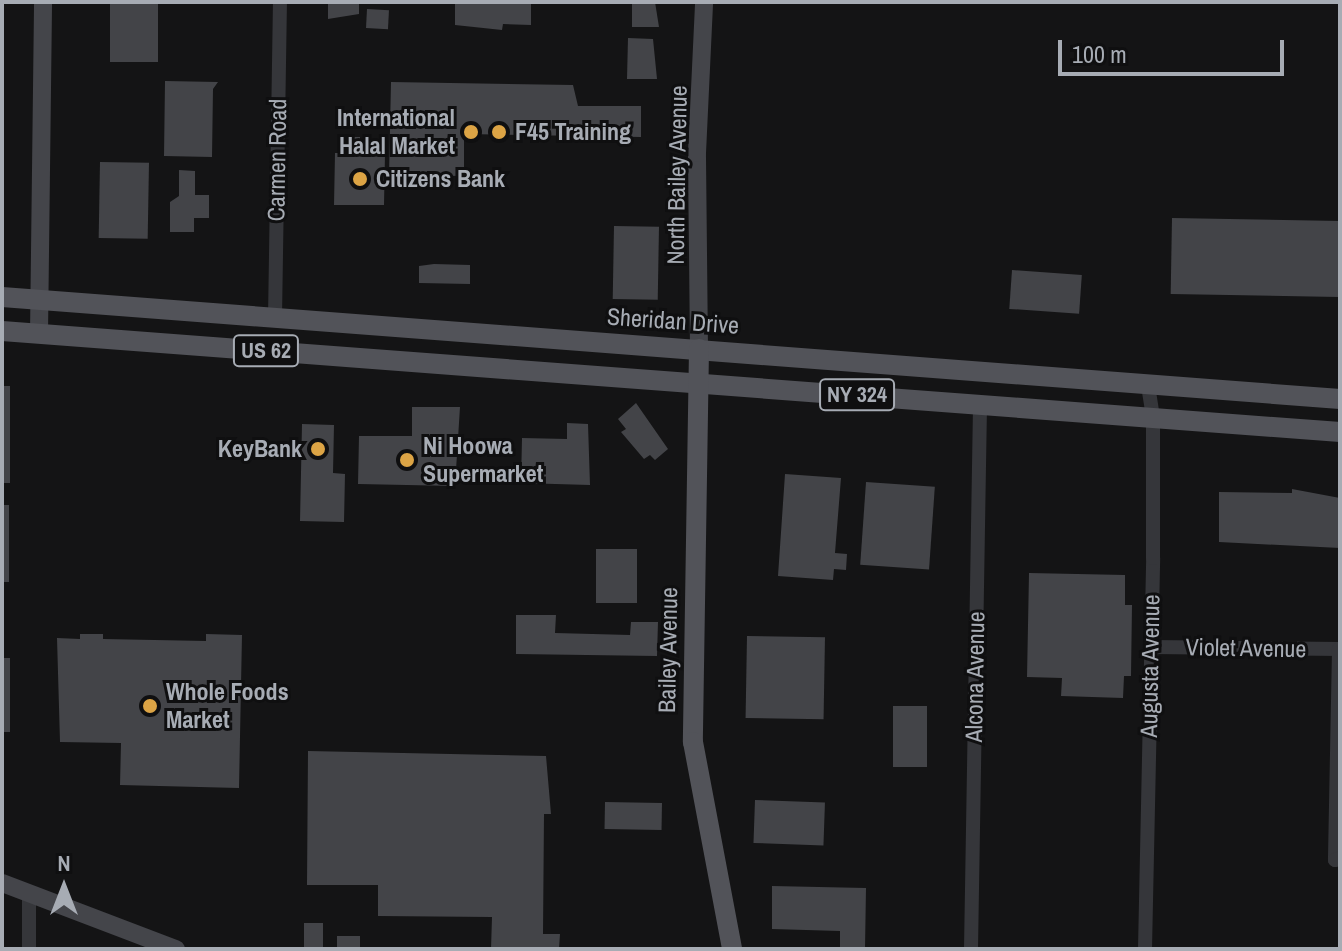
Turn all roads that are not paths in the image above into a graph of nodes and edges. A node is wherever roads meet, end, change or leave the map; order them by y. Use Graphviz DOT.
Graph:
graph roads {
  1 [pos="43,2"];
  2 [pos="280,2"];
  3 [pos="704,2"];
  4 [pos="2,297"];
  5 [pos="38,300"];
  6 [pos="275,318"];
  7 [pos="2,331"];
  8 [pos="39,334"];
  9 [pos="699,349"];
  10 [pos="700,383"];
  11 [pos="1148,384"];
  12 [pos="1340,399"];
  13 [pos="980,404"];
  14 [pos="1153,417"];
  15 [pos="1340,432"];
  16 [pos="1151,647"];
  17 [pos="1340,649"];
  18 [pos="1340,858"];
  19 [pos="2,883"];
  20 [pos="29,893"];
  21 [pos="29,949"];
  22 [pos="176,949"];
  23 [pos="732,949"];
  24 [pos="971,949"];
  25 [pos="1145,949"];
  1 -- 5 [label="street"];
  2 -- 6 [label="street, Carmen Road"];
  3 -- 9 [label="street, North Bailey Avenue"];
  4 -- 5 [label="main road, Sheridan Drive / US 62"];
  5 -- 6 [label="main road, Sheridan Drive / US 62"];
  5 -- 8 [label="street"];
  6 -- 9 [label="main road, Sheridan Drive / US 62"];
  7 -- 8 [label="main road, US 62"];
  8 -- 10 [label="main road, US 62"];
  9 -- 10 [label="main road, Bailey Avenue"];
  9 -- 11 [label="main road, Sheridan Drive / NY 324"];
  10 -- 13 [label="main road, NY 324"];
  10 -- 23 [label="main road, Bailey Avenue"];
  11 -- 12 [label="main road, Sheridan Drive / NY 324"];
  11 -- 14 [label="street, Augusta Avenue"];
  13 -- 14 [label="main road, NY 324"];
  13 -- 24 [label="street, Alcona Avenue"];
  14 -- 15 [label="main road, NY 324"];
  14 -- 16 [label="street, Augusta Avenue"];
  16 -- 17 [label="street, Violet Avenue"];
  16 -- 25 [label="street, Augusta Avenue"];
  17 -- 18 [label="street"];
  19 -- 20 [label="street"];
  20 -- 21 [label="street"];
  20 -- 22 [label="street"];
}
